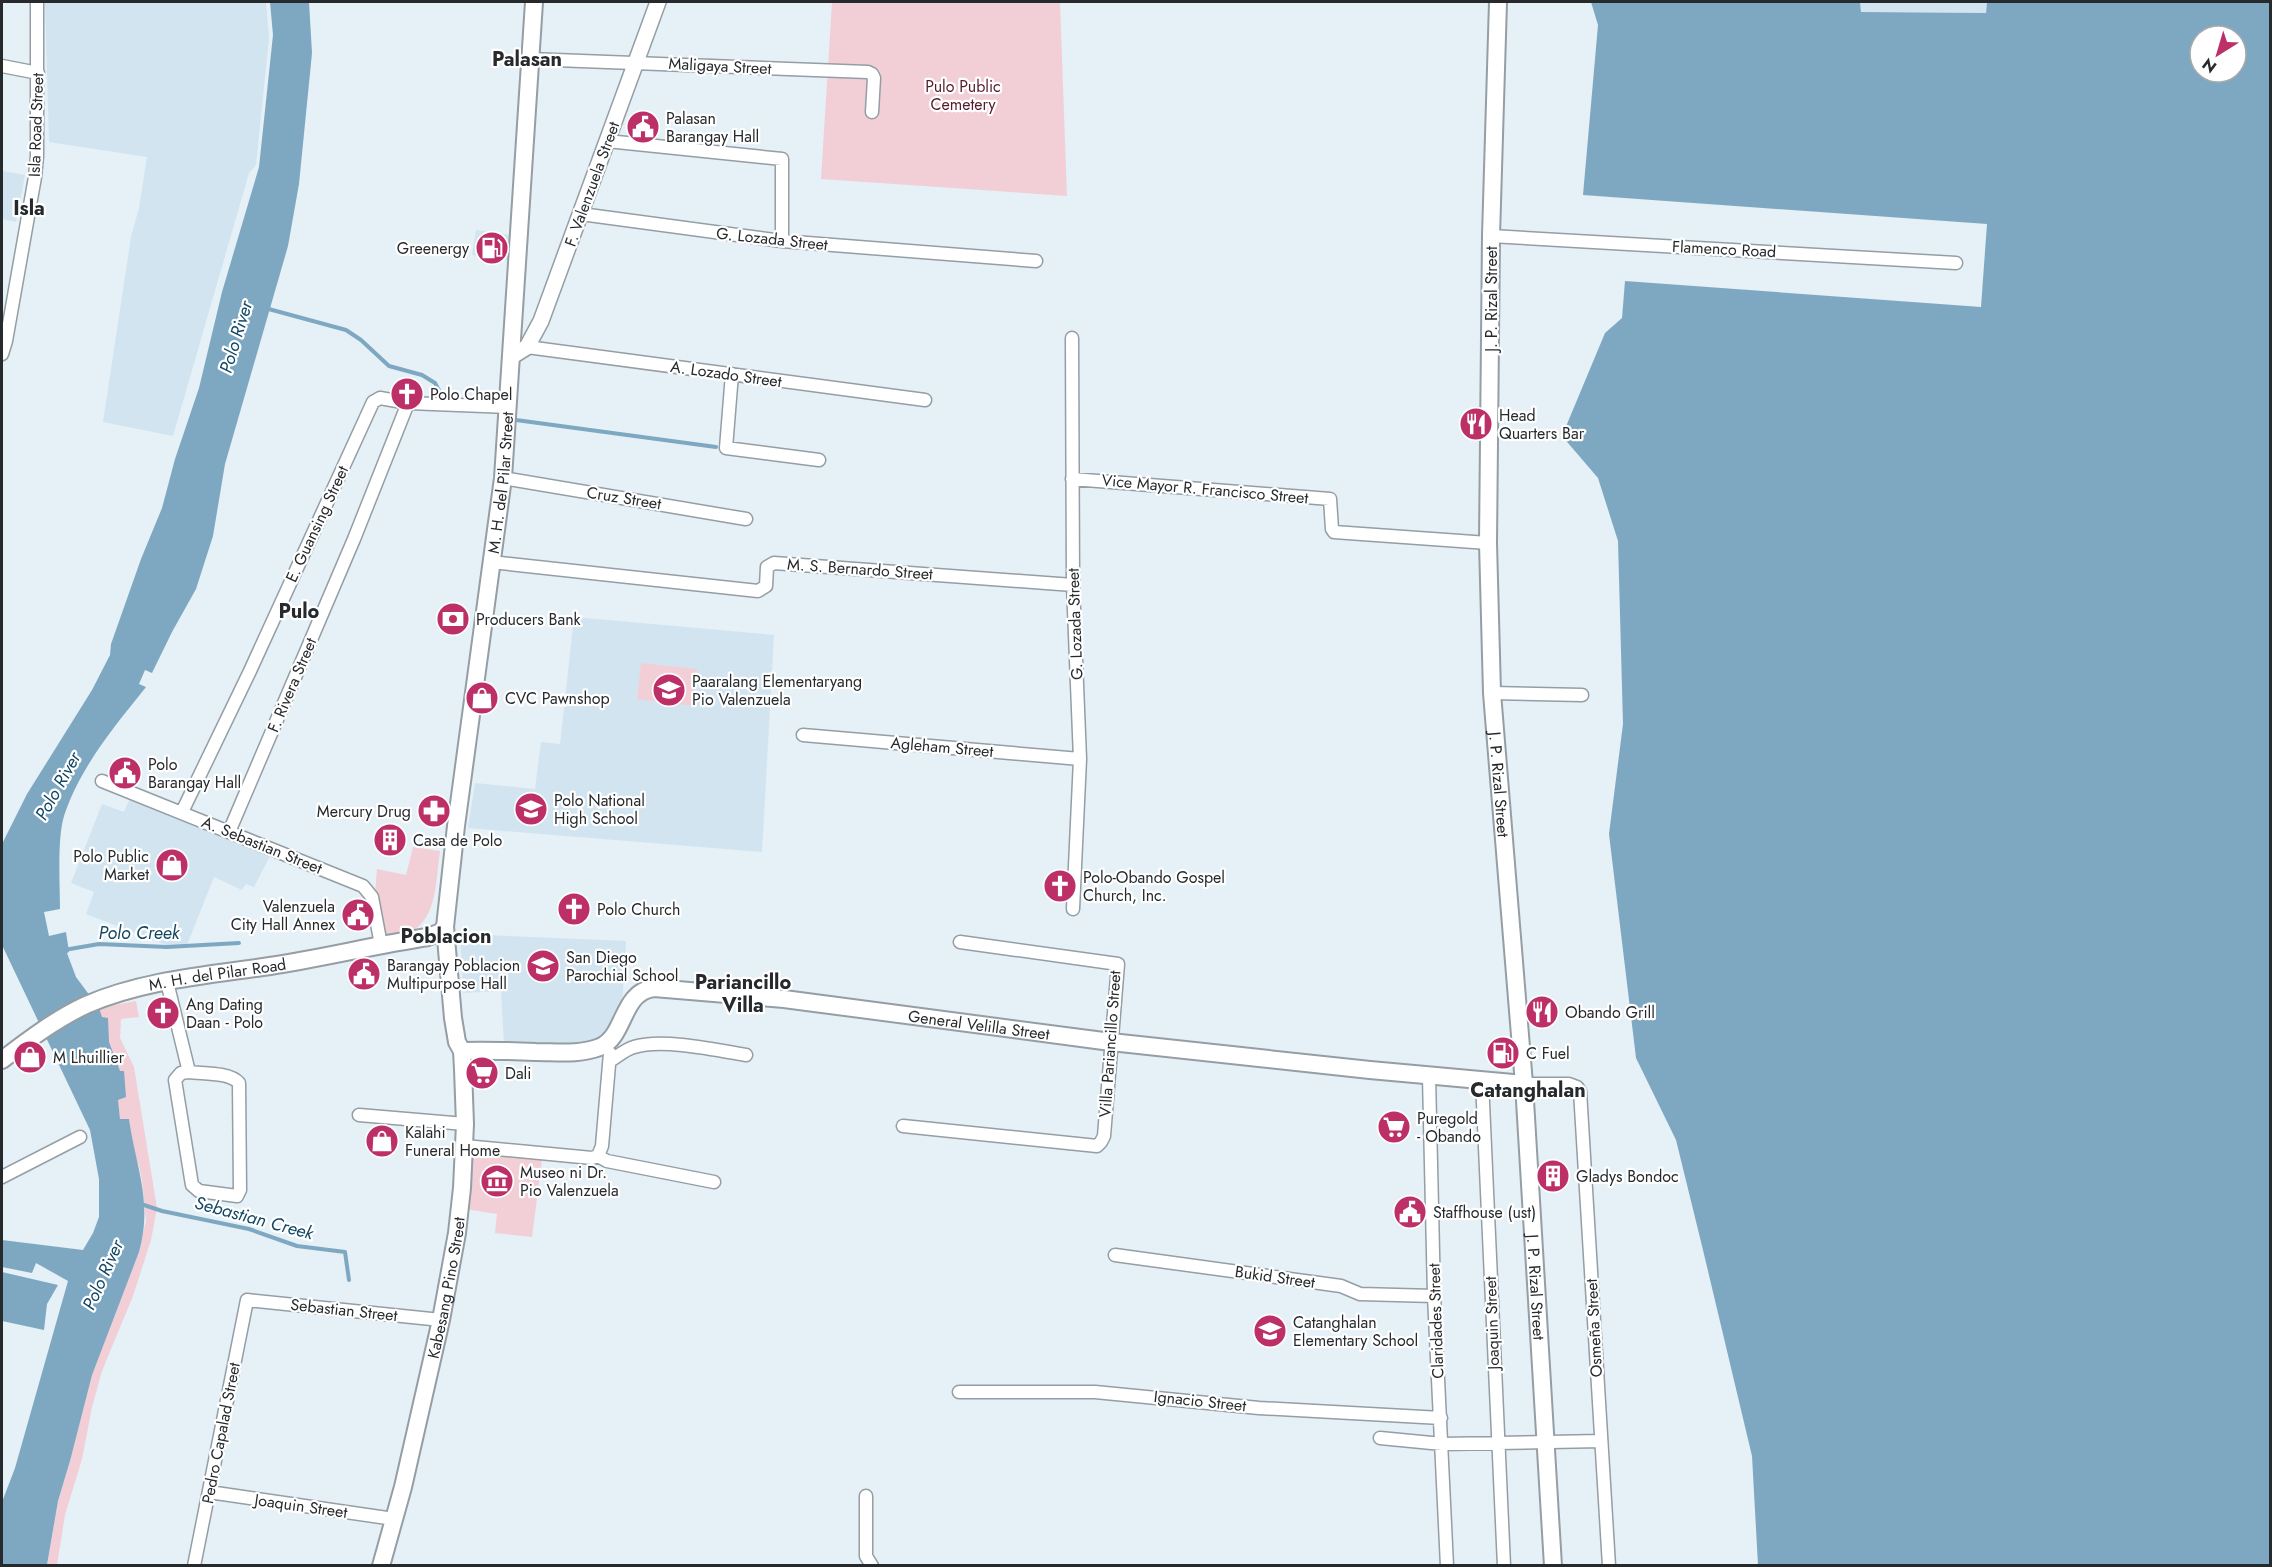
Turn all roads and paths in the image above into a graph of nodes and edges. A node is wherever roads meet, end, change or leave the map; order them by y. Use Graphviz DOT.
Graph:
graph roads {
  1 [pos="37,2"];
  2 [pos="534,2"];
  3 [pos="658,2"];
  4 [pos="1498,2"];
  5 [pos="529,59"];
  6 [pos="636,62"];
  7 [pos="2,66"];
  8 [pos="38,73"];
  9 [pos="872,112"];
  10 [pos="608,141"];
  11 [pos="580,214"];
  12 [pos="1491,236"];
  13 [pos="782,242"];
  14 [pos="1036,261"];
  15 [pos="1956,263"];
  16 [pos="1072,338"];
  17 [pos="527,347"];
  18 [pos="2,354"];
  19 [pos="511,357"];
  20 [pos="732,375"];
  21 [pos="925,400"];
  22 [pos="408,403"];
  23 [pos="509,407"];
  24 [pos="819,460"];
  25 [pos="503,478"];
  26 [pos="1072,479"];
  27 [pos="746,519"];
  28 [pos="1488,543"];
  29 [pos="491,562"];
  30 [pos="1073,585"];
  31 [pos="1492,693"];
  32 [pos="1582,695"];
  33 [pos="803,735"];
  34 [pos="1080,759"];
  35 [pos="102,781"];
  36 [pos="182,813"];
  37 [pos="229,832"];
  38 [pos="1073,909"];
  39 [pos="445,927"];
  40 [pos="960,942"];
  41 [pos="381,945"];
  42 [pos="167,982"];
  43 [pos="609,1041"];
  44 [pos="1111,1042"];
  45 [pos="462,1051"];
  46 [pos="746,1055"];
  47 [pos="2,1060"];
  48 [pos="610,1061"];
  49 [pos="189,1072"];
  50 [pos="1429,1076"];
  51 [pos="1482,1081"];
  52 [pos="1524,1084"];
  53 [pos="359,1115"];
  54 [pos="465,1124"];
  55 [pos="903,1126"];
  56 [pos="80,1137"];
  57 [pos="465,1146"];
  58 [pos="598,1156"];
  59 [pos="2,1177"];
  60 [pos="714,1182"];
  61 [pos="1115,1255"];
  62 [pos="1434,1296"];
  63 [pos="247,1300"];
  64 [pos="441,1320"];
  65 [pos="959,1392"];
  66 [pos="1441,1418"];
  67 [pos="1380,1438"];
  68 [pos="1601,1441"];
  69 [pos="1546,1442"];
  70 [pos="1497,1443"];
  71 [pos="1442,1444"];
  72 [pos="210,1492"];
  73 [pos="866,1496"];
  74 [pos="394,1519"];
  75 [pos="194,1566"];
  76 [pos="381,1566"];
  77 [pos="872,1566"];
  78 [pos="1447,1566"];
  79 [pos="1503,1566"];
  80 [pos="1553,1566"];
  81 [pos="1609,1566"];
  1 -- 8 [label="street, Isla Road Street"];
  2 -- 5 [label="main road, M. H. del Pilar Street"];
  3 -- 6 [label="street, F. Valenzuela Street"];
  4 -- 12 [label="main road, J. P. Rizal Street"];
  5 -- 6 [label="street, Maligaya Street"];
  5 -- 19 [label="main road, M. H. del Pilar Street"];
  6 -- 9 [label="street, Maligaya Street"];
  6 -- 10 [label="street, F. Valenzuela Street"];
  7 -- 8 [label="street"];
  8 -- 18 [label="street, Isla Road Street"];
  10 -- 11 [label="street, F. Valenzuela Street"];
  10 -- 13 [label="street"];
  11 -- 13 [label="street, G. Lozada Street"];
  11 -- 17 [label="street, F. Valenzuela Street"];
  12 -- 15 [label="street, Flamenco Road"];
  12 -- 28 [label="main road, J. P. Rizal Street"];
  13 -- 14 [label="street, G. Lozada Street"];
  16 -- 26 [label="street, G. Lozada Street"];
  17 -- 19 [label="street, F. Valenzuela Street"];
  17 -- 20 [label="street, A. Lozado Street"];
  19 -- 23 [label="main road, M. H. del Pilar Street"];
  20 -- 21 [label="street, A. Lozado Street"];
  20 -- 24 [label="street"];
  22 -- 23 [label="street"];
  22 -- 36 [label="street, E. Guansing Street"];
  22 -- 37 [label="street, F. Rivera Street"];
  23 -- 25 [label="main road, M. H. del Pilar Street"];
  25 -- 27 [label="street, Cruz Street"];
  25 -- 29 [label="main road, M. H. del Pilar Street"];
  26 -- 28 [label="street, Vice Mayor R. Francisco Street"];
  26 -- 30 [label="street, G. Lozada Street"];
  28 -- 31 [label="main road, J. P. Rizal Street"];
  29 -- 30 [label="street, M. S. Bernardo Street"];
  29 -- 39 [label="main road, M. H. del Pilar Street"];
  30 -- 34 [label="street, G. Lozada Street"];
  31 -- 32 [label="street"];
  31 -- 52 [label="main road, J. P. Rizal Street"];
  33 -- 34 [label="street, Agleham Street"];
  34 -- 38 [label="street, G. Lozada Street"];
  35 -- 36 [label="street, A. Sebastian Street"];
  36 -- 37 [label="street, A. Sebastian Street"];
  37 -- 41 [label="street, A. Sebastian Street"];
  39 -- 41 [label="main road, M. H. del Pilar Road"];
  39 -- 45 [label="main road, M. H. del Pilar Street"];
  40 -- 44 [label="street, Villa Pariancillo Street"];
  41 -- 42 [label="main road, M. H. del Pilar Road"];
  42 -- 47 [label="main road, M. H. del Pilar Road"];
  42 -- 49 [label="street"];
  43 -- 44 [label="main road, General Velilla Street"];
  43 -- 45 [label="main road"];
  43 -- 48 [label="street"];
  44 -- 50 [label="main road, General Velilla Street"];
  44 -- 55 [label="street, Villa Pariancillo Street"];
  45 -- 54 [label="main road, Kabesang Pino Street"];
  46 -- 48 [label="street"];
  48 -- 58 [label="street"];
  49 -- 49 [label="street"];
  50 -- 51 [label="main road, General Velilla Street"];
  50 -- 62 [label="street, Claridades Street"];
  51 -- 52 [label="main road, General Velilla Street"];
  51 -- 70 [label="street, Joaquin Street"];
  52 -- 68 [label="street, Osmeña Street"];
  52 -- 69 [label="main road, J. P. Rizal Street"];
  53 -- 54 [label="street"];
  54 -- 57 [label="main road, Kabesang Pino Street"];
  56 -- 59 [label="street"];
  57 -- 58 [label="street"];
  57 -- 64 [label="main road, Kabesang Pino Street"];
  58 -- 60 [label="street"];
  61 -- 62 [label="street, Bukid Street"];
  62 -- 66 [label="street, Claridades Street"];
  63 -- 64 [label="street, Sebastian Street"];
  63 -- 72 [label="street, Pedro Capalad Street"];
  64 -- 74 [label="main road, Kabesang Pino Street"];
  65 -- 66 [label="street, Ignacio Street"];
  66 -- 71 [label="street, Claridades Street"];
  67 -- 71 [label="street"];
  68 -- 69 [label="street"];
  68 -- 81 [label="street, Osmeña Street"];
  69 -- 70 [label="street"];
  69 -- 80 [label="main road, J. P. Rizal Street"];
  70 -- 71 [label="street"];
  70 -- 79 [label="street, Joaquin Street"];
  71 -- 78 [label="street, Claridades Street"];
  72 -- 74 [label="street, Joaquin Street"];
  72 -- 75 [label="street, Pedro Capalad Street"];
  73 -- 77 [label="street"];
  74 -- 76 [label="main road, Kabesang Pino Street"];
}
